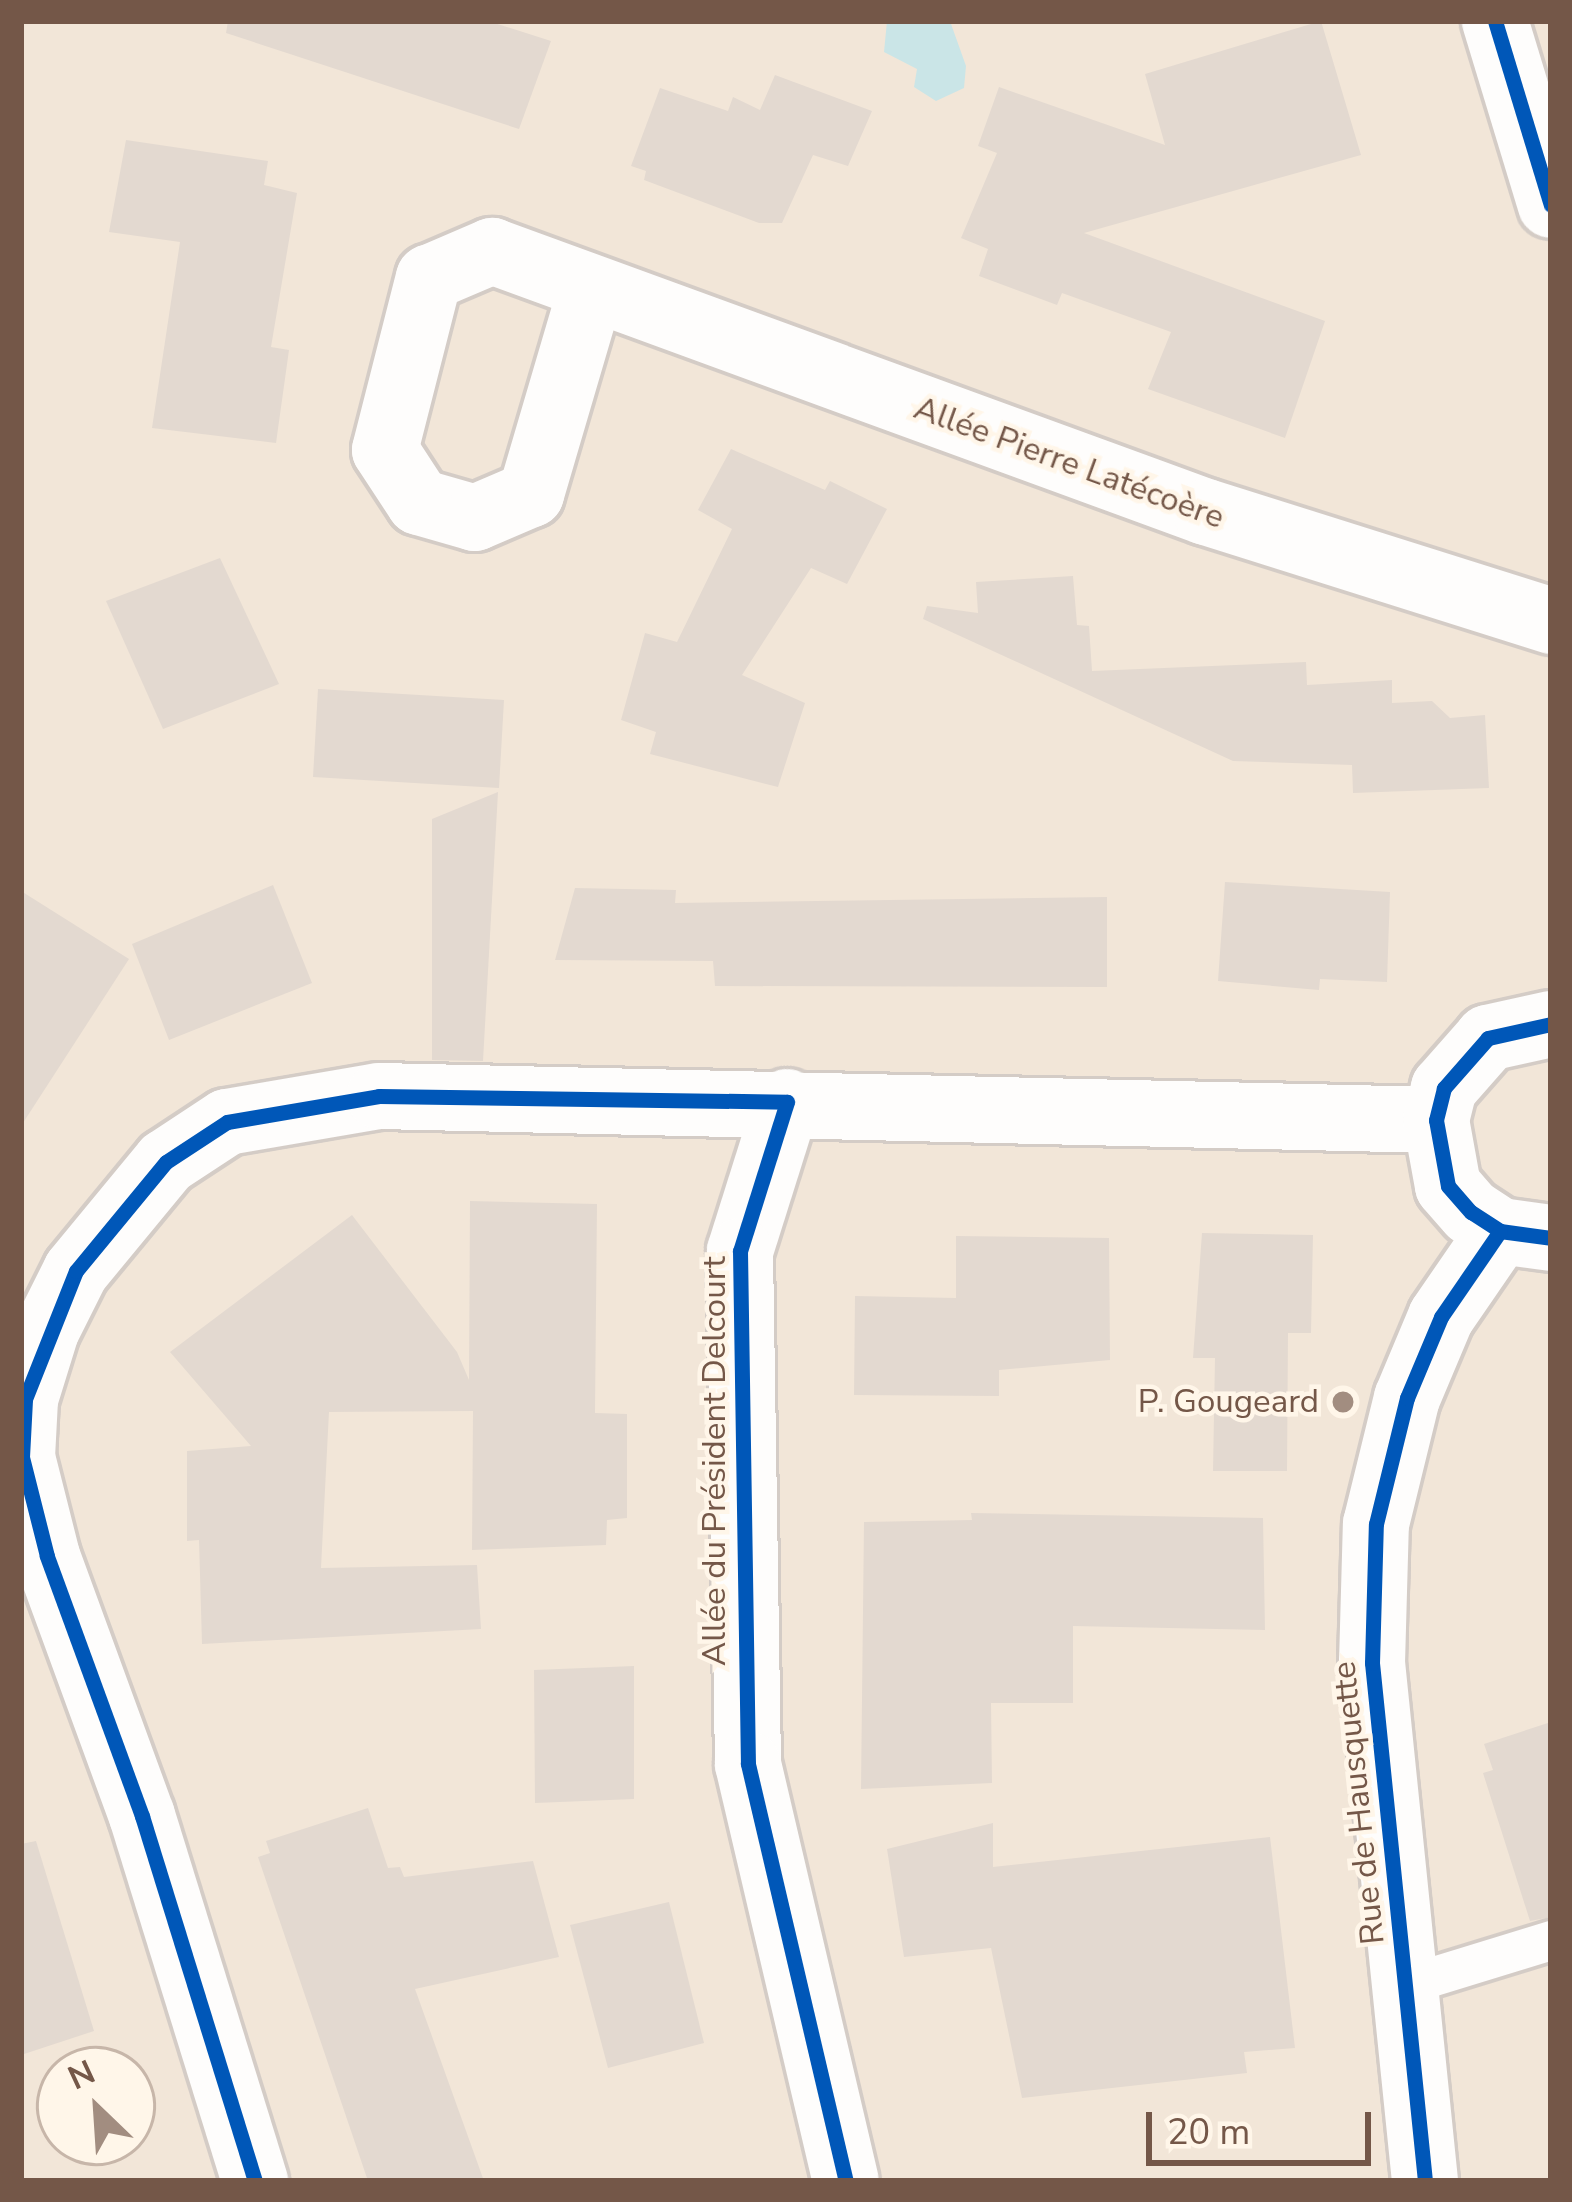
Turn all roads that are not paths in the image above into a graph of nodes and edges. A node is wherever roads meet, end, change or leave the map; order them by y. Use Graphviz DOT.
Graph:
graph roads {
  1 [pos="1495,21"];
  2 [pos="1551,205"];
  3 [pos="591,290"];
  4 [pos="1551,620"];
  5 [pos="1551,1024"];
  6 [pos="787,1102"];
  7 [pos="1436,1120"];
  8 [pos="1525,1234"];
  9 [pos="1551,1940"];
  10 [pos="1408,1984"];
  11 [pos="255,2181"];
  12 [pos="846,2181"];
  13 [pos="1426,2181"];
  1 -- 2 [label="street"];
  3 -- 4 [label="street, Allée Pierre Latécoère"];
  5 -- 7 [label="street"];
  6 -- 7 [label="street"];
  6 -- 11 [label="street"];
  6 -- 12 [label="street, Allée du Président Delcourt"];
  7 -- 8 [label="street"];
  8 -- 10 [label="street, Rue de Hausquette"];
  9 -- 10 [label="lane"];
  10 -- 13 [label="street, Rue de Hausquette"];
}
